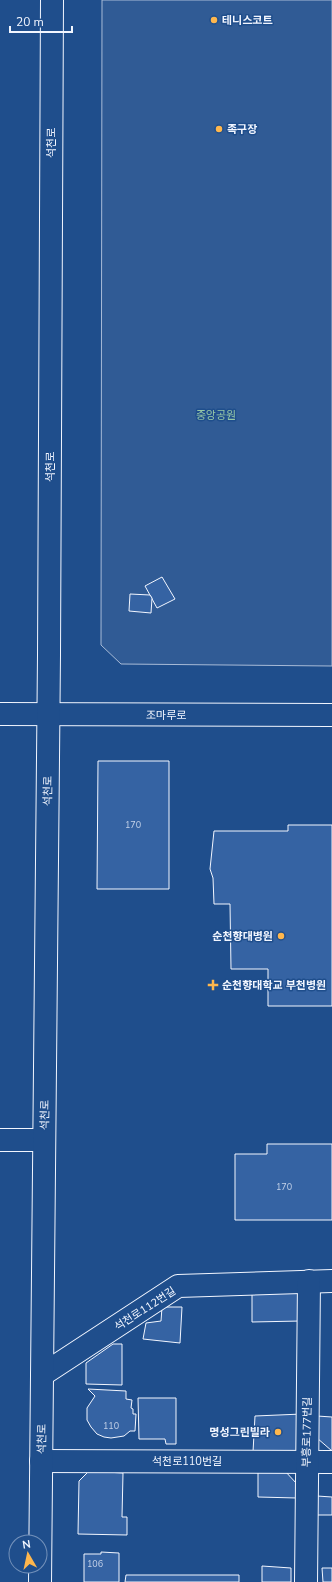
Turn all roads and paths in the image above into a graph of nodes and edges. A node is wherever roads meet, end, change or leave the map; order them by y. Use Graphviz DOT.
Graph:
graph roads {
  1 [pos="52,0"];
  2 [pos="0,714"];
  3 [pos="48,715"];
  4 [pos="332,715"];
  5 [pos="0,1140"];
  6 [pos="44,1140"];
  7 [pos="332,1280"];
  8 [pos="309,1281"];
  9 [pos="42,1375"];
  10 [pos="41,1461"];
  11 [pos="307,1462"];
  12 [pos="332,1462"];
  13 [pos="40,1582"];
  14 [pos="306,1582"];
  1 -- 3 [label="street, 석천로"];
  2 -- 3 [label="street, 조마루로"];
  3 -- 4 [label="street, 조마루로"];
  3 -- 6 [label="street, 석천로"];
  5 -- 6 [label="street"];
  6 -- 9 [label="street, 석천로"];
  7 -- 8 [label="street, 석천로112번길"];
  8 -- 9 [label="street, 석천로112번길"];
  8 -- 11 [label="street, 부흥로177번길"];
  9 -- 10 [label="street, 석천로"];
  10 -- 11 [label="street, 석천로110번길"];
  10 -- 13 [label="street, 석천로"];
  11 -- 12 [label="street, 석천로110번길"];
  11 -- 14 [label="street, 부흥로177번길"];
}
